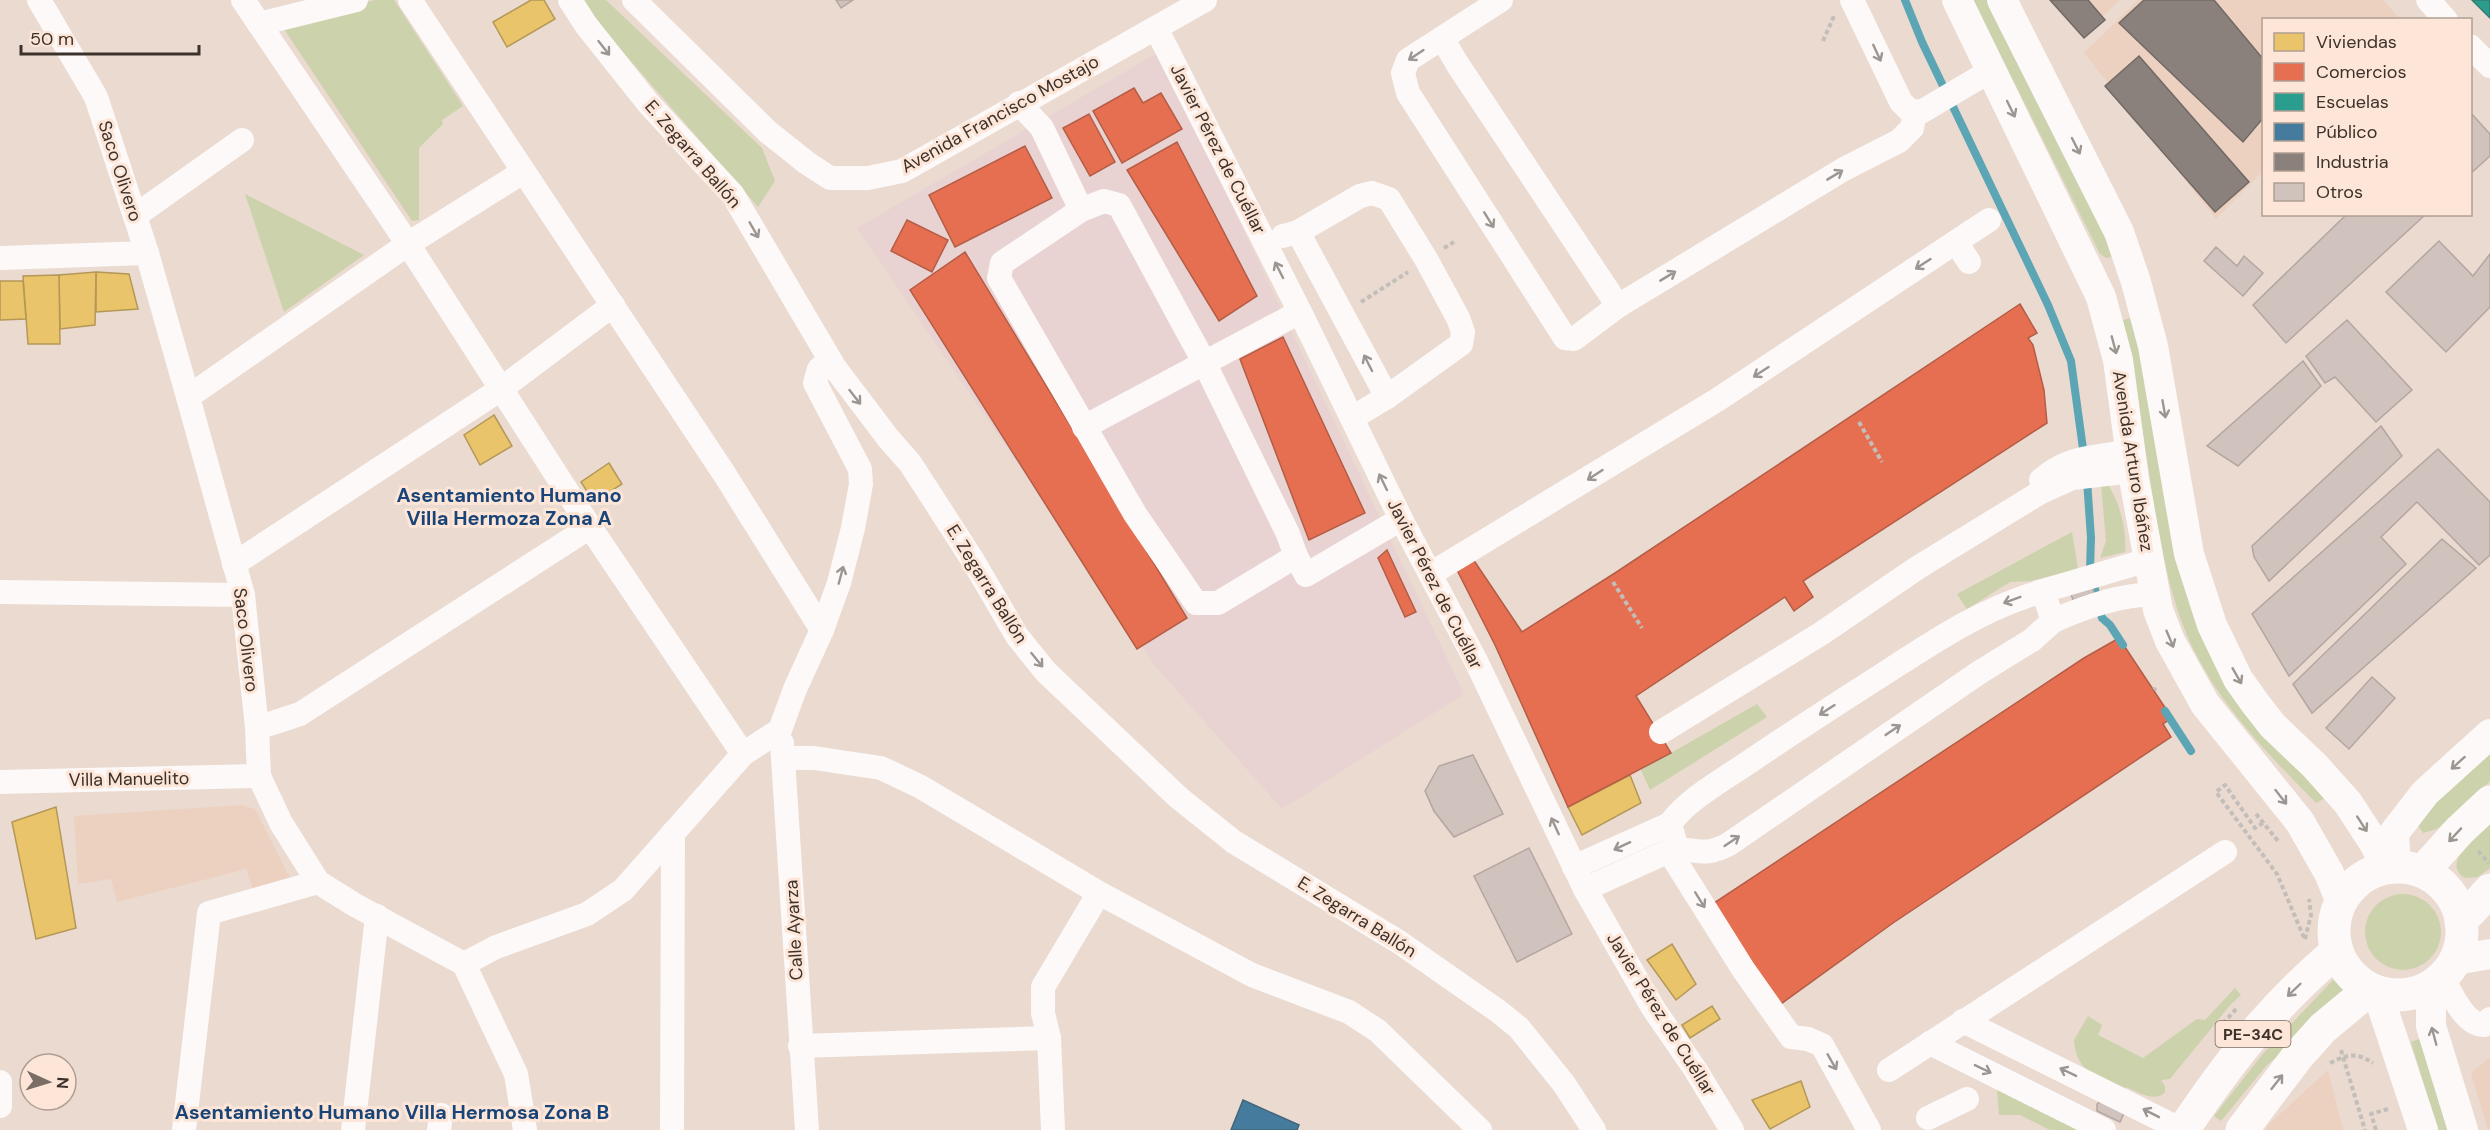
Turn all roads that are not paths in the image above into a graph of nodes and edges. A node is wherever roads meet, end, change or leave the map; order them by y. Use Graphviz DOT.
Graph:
graph roads {
  1 [pos="39,0"];
  2 [pos="243,0"];
  3 [pos="356,0"];
  4 [pos="410,0"];
  5 [pos="570,0"];
  6 [pos="634,0"];
  7 [pos="1205,0"];
  8 [pos="1501,0"];
  9 [pos="1957,0"];
  10 [pos="2002,0"];
  11 [pos="2428,0"];
  12 [pos="1844,5"];
  13 [pos="2444,18"];
  14 [pos="259,24"];
  15 [pos="1156,28"];
  16 [pos="1442,38"];
  17 [pos="2472,48"];
  18 [pos="2490,66"];
  19 [pos="1992,70"];
  20 [pos="1019,103"];
  21 [pos="1918,112"];
  22 [pos="242,140"];
  23 [pos="522,172"];
  24 [pos="1082,210"];
  25 [pos="135,216"];
  26 [pos="1989,220"];
  27 [pos="1298,232"];
  28 [pos="1264,241"];
  29 [pos="408,244"];
  30 [pos="147,253"];
  31 [pos="0,258"];
  32 [pos="2136,282"];
  33 [pos="2101,297"];
  34 [pos="613,305"];
  35 [pos="1618,306"];
  36 [pos="1300,312"];
  37 [pos="830,360"];
  38 [pos="1204,362"];
  39 [pos="501,389"];
  40 [pos="188,397"];
  41 [pos="1387,397"];
  42 [pos="1352,417"];
  43 [pos="1084,427"];
  44 [pos="2132,461"];
  45 [pos="1401,519"];
  46 [pos="590,527"];
  47 [pos="1296,556"];
  48 [pos="2148,560"];
  49 [pos="234,564"];
  50 [pos="1431,573"];
  51 [pos="2043,591"];
  52 [pos="0,592"];
  53 [pos="2155,594"];
  54 [pos="243,595"];
  55 [pos="2053,621"];
  56 [pos="822,630"];
  57 [pos="257,728"];
  58 [pos="780,729"];
  59 [pos="1661,732"];
  60 [pos="2490,734"];
  61 [pos="743,754"];
  62 [pos="784,758"];
  63 [pos="259,776"];
  64 [pos="0,782"];
  65 [pos="2490,802"];
  66 [pos="1670,824"];
  67 [pos="673,833"];
  68 [pos="1673,850"];
  69 [pos="2225,852"];
  70 [pos="1574,867"];
  71 [pos="2402,868"];
  72 [pos="318,882"];
  73 [pos="1585,890"];
  74 [pos="2490,890"];
  75 [pos="1099,893"];
  76 [pos="2341,902"];
  77 [pos="377,916"];
  78 [pos="2461,921"];
  79 [pos="2337,951"];
  80 [pos="2490,954"];
  81 [pos="464,964"];
  82 [pos="2446,972"];
  83 [pos="2373,990"];
  84 [pos="2490,1019"];
  85 [pos="1964,1021"];
  86 [pos="1049,1038"];
  87 [pos="1930,1043"];
  88 [pos="800,1046"];
  89 [pos="1890,1070"];
  90 [pos="0,1082"];
  91 [pos="1967,1100"];
  92 [pos="0,1106"];
  93 [pos="1925,1126"];
  94 [pos="184,1130"];
  95 [pos="353,1130"];
  96 [pos="525,1130"];
  97 [pos="672,1130"];
  98 [pos="807,1130"];
  99 [pos="1053,1130"];
  100 [pos="1480,1130"];
  101 [pos="1594,1130"];
  102 [pos="1732,1130"];
  103 [pos="1869,1130"];
  104 [pos="2104,1130"];
  105 [pos="2183,1130"];
  106 [pos="2242,1130"];
  107 [pos="2423,1130"];
  108 [pos="2463,1130"];
  1 -- 25 [label="street, Saco Olivero"];
  2 -- 14 [label="street"];
  3 -- 14 [label="street"];
  4 -- 23 [label="street"];
  5 -- 37 [label="street, E. Zegarra Ballón, one-way"];
  6 -- 20 [label="street, Avenida Francisco Mostajo"];
  7 -- 15 [label="street, Avenida Francisco Mostajo"];
  8 -- 16 [label="street"];
  9 -- 19 [label="main road, Avenida Arturo Ibáñez"];
  10 -- 32 [label="main road, one-way"];
  11 -- 13 [label="street"];
  12 -- 21 [label="street, one-way"];
  14 -- 29 [label="street"];
  15 -- 20 [label="street, Avenida Francisco Mostajo"];
  15 -- 28 [label="street, Javier Pérez de Cuéllar"];
  16 -- 35 [label="street"];
  16 -- 35 [label="street, one-way"];
  17 -- 18 [label="street"];
  19 -- 21 [label="street"];
  19 -- 33 [label="main road, Avenida Arturo Ibáñez, one-way"];
  20 -- 24 [label="street"];
  35 -- 21 [label="street, one-way"];
  22 -- 25 [label="street"];
  23 -- 29 [label="street"];
  23 -- 34 [label="street"];
  24 -- 38 [label="street"];
  24 -- 43 [label="street"];
  25 -- 30 [label="street, Saco Olivero"];
  26 -- 50 [label="street, one-way"];
  27 -- 28 [label="street"];
  41 -- 27 [label="street, one-way"];
  27 -- 41 [label="street"];
  36 -- 28 [label="street, Javier Pérez de Cuéllar, one-way"];
  29 -- 39 [label="street"];
  29 -- 40 [label="street"];
  30 -- 31 [label="street"];
  30 -- 40 [label="street, Saco Olivero"];
  32 -- 33 [label="main road"];
  32 -- 71 [label="main road, one-way"];
  33 -- 44 [label="main road, Avenida Arturo Ibáñez, one-way"];
  34 -- 39 [label="street"];
  34 -- 56 [label="street"];
  36 -- 38 [label="street"];
  36 -- 42 [label="street, Javier Pérez de Cuéllar"];
  56 -- 37 [label="street, one-way"];
  37 -- 101 [label="street, E. Zegarra Ballón, one-way"];
  38 -- 43 [label="street"];
  38 -- 47 [label="street"];
  39 -- 46 [label="street"];
  39 -- 49 [label="street"];
  40 -- 49 [label="street, Saco Olivero"];
  41 -- 42 [label="street"];
  45 -- 42 [label="street, Javier Pérez de Cuéllar, one-way"];
  43 -- 47 [label="street"];
  44 -- 48 [label="main road, Avenida Arturo Ibáñez"];
  44 -- 59 [label="street"];
  45 -- 47 [label="street"];
  45 -- 50 [label="street, Javier Pérez de Cuéllar"];
  46 -- 57 [label="street"];
  46 -- 61 [label="street"];
  48 -- 51 [label="street"];
  48 -- 53 [label="main road, Avenida Arturo Ibáñez"];
  49 -- 54 [label="street, Saco Olivero"];
  70 -- 50 [label="street, Javier Pérez de Cuéllar, one-way"];
  51 -- 55 [label="street"];
  51 -- 66 [label="street, one-way"];
  52 -- 54 [label="street"];
  53 -- 55 [label="street"];
  53 -- 76 [label="main road, Avenida Arturo Ibáñez, one-way"];
  54 -- 57 [label="street, Saco Olivero"];
  68 -- 55 [label="street, one-way"];
  56 -- 58 [label="street"];
  57 -- 63 [label="street, Saco Olivero"];
  58 -- 61 [label="street"];
  58 -- 62 [label="street, Calle Ayarza"];
  60 -- 71 [label="main road, one-way"];
  61 -- 67 [label="street"];
  62 -- 75 [label="street"];
  62 -- 88 [label="street, Calle Ayarza"];
  63 -- 64 [label="street, Villa Manuelito"];
  63 -- 72 [label="street, Saco Olivero"];
  65 -- 71 [label="highway, one-way"];
  66 -- 68 [label="street"];
  66 -- 70 [label="street, one-way"];
  67 -- 81 [label="street"];
  67 -- 97 [label="street"];
  68 -- 73 [label="street"];
  68 -- 103 [label="street, one-way"];
  69 -- 85 [label="street"];
  70 -- 73 [label="street, Javier Pérez de Cuéllar"];
  71 -- 76 [label="highway"];
  71 -- 78 [label="highway"];
  72 -- 77 [label="street, Saco Olivero"];
  72 -- 94 [label="street"];
  73 -- 102 [label="street, Javier Pérez de Cuéllar"];
  74 -- 78 [label="highway"];
  75 -- 86 [label="street"];
  75 -- 100 [label="street"];
  76 -- 79 [label="highway"];
  77 -- 81 [label="street, Saco Olivero"];
  77 -- 95 [label="street"];
  78 -- 82 [label="highway"];
  79 -- 83 [label="highway"];
  79 -- 105 [label="highway, PE-34C, one-way"];
  80 -- 82 [label="main road"];
  81 -- 96 [label="street"];
  82 -- 83 [label="highway"];
  82 -- 84 [label="street"];
  108 -- 82 [label="main road, one-way"];
  106 -- 83 [label="highway, PE-34C, one-way"];
  83 -- 107 [label="main road"];
  85 -- 87 [label="street"];
  105 -- 85 [label="street, one-way"];
  86 -- 88 [label="street"];
  86 -- 99 [label="street"];
  87 -- 89 [label="street"];
  87 -- 104 [label="street, one-way"];
  88 -- 98 [label="street, Calle Ayarza"];
  90 -- 92 [label="street"];
  91 -- 93 [label="street"];
}
